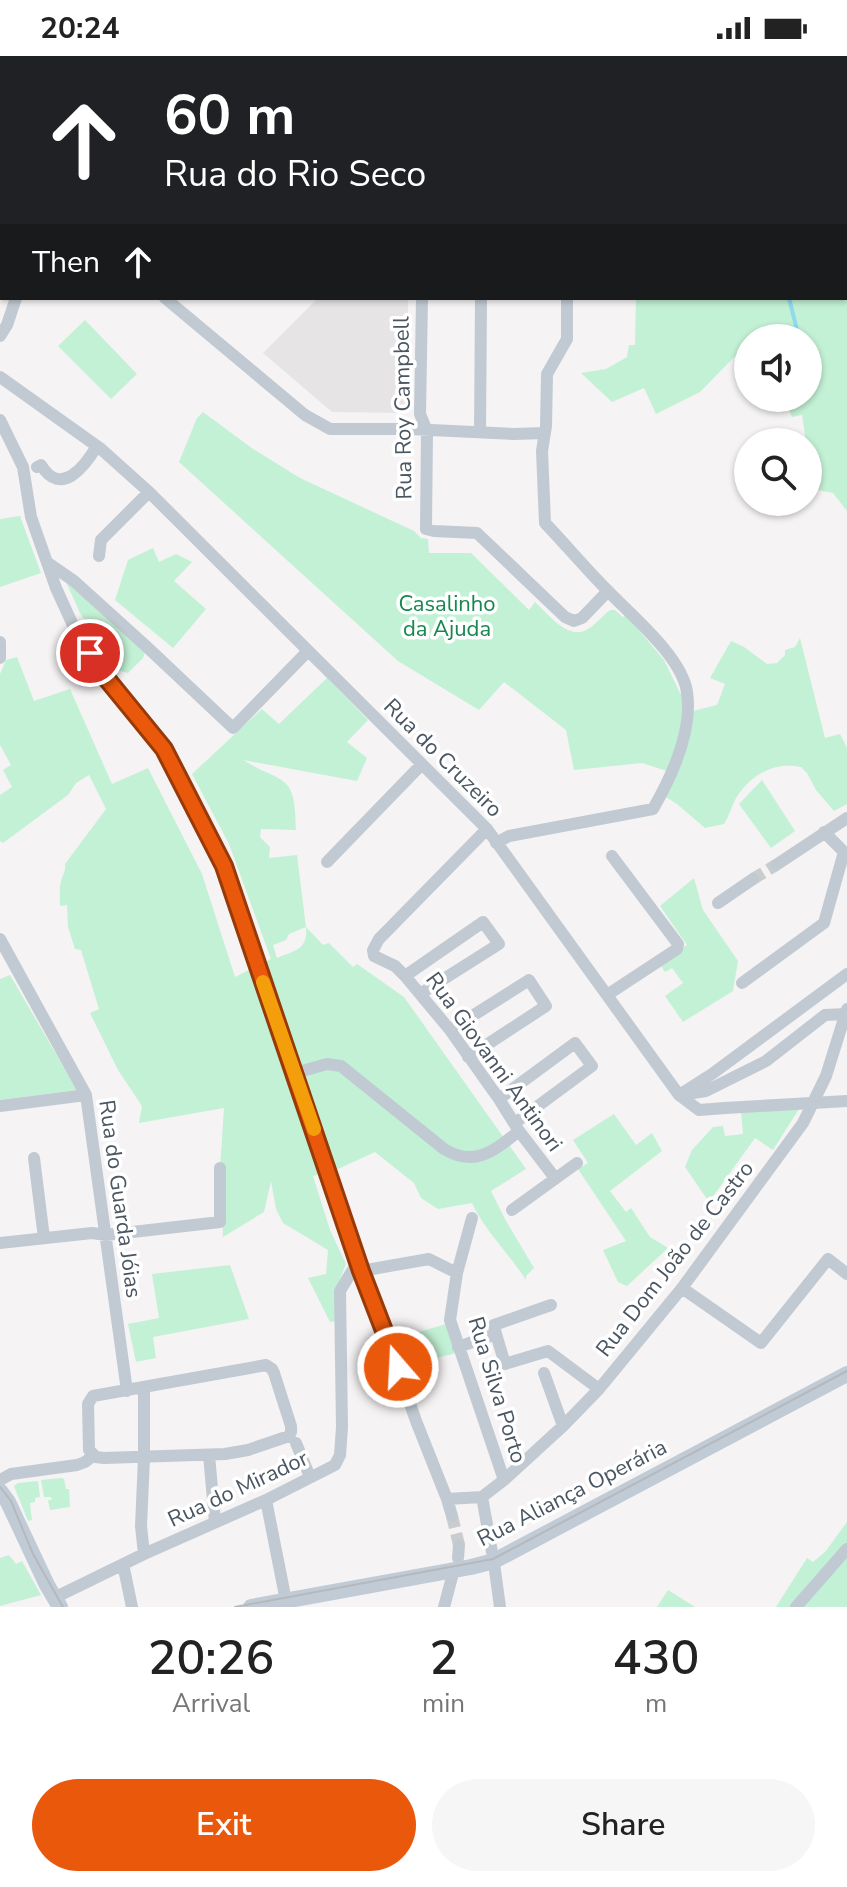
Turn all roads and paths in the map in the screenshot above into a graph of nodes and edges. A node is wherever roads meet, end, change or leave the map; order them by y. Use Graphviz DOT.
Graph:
graph roads {
  1 [pos="15,300"];
  2 [pos="167,300"];
  3 [pos="422,300"];
  4 [pos="481,300"];
  5 [pos="567,300"];
  6 [pos="0,336"];
  7 [pos="0,377"];
  8 [pos="0,420"];
  9 [pos="427,431"];
  10 [pos="480,432"];
  11 [pos="545,433"];
  12 [pos="97,446"];
  13 [pos="37,467"];
  14 [pos="149,492"];
  15 [pos="99,556"];
  16 [pos="48,563"];
  17 [pos="608,591"];
  18 [pos="0,642"];
  19 [pos="308,651"];
  20 [pos="0,658"];
  21 [pos="422,764"];
  22 [pos="847,818"];
  23 [pos="487,829"];
  24 [pos="824,832"];
  25 [pos="496,843"];
  26 [pos="612,856"];
  27 [pos="327,862"];
  28 [pos="776,865"];
  29 [pos="753,879"];
  30 [pos="718,903"];
  31 [pos="0,939"];
  32 [pos="847,974"];
  33 [pos="405,976"];
  34 [pos="742,983"];
  35 [pos="420,994"];
  36 [pos="607,995"];
  37 [pos="846,1012"];
  38 [pos="450,1030"];
  39 [pos="468,1057"];
  40 [pos="295,1073"];
  41 [pos="86,1095"];
  42 [pos="679,1095"];
  43 [pos="499,1099"];
  44 [pos="847,1101"];
  45 [pos="0,1106"];
  46 [pos="517,1127"];
  47 [pos="34,1158"];
  48 [pos="577,1163"];
  49 [pos="220,1168"];
  50 [pos="555,1178"];
  51 [pos="512,1210"];
  52 [pos="472,1218"];
  53 [pos="106,1235"];
  54 [pos="44,1238"];
  55 [pos="0,1243"];
  56 [pos="360,1266"];
  57 [pos="457,1273"];
  58 [pos="847,1274"];
  59 [pos="682,1288"];
  60 [pos="551,1305"];
  61 [pos="496,1334"];
  62 [pos="458,1347"];
  63 [pos="544,1373"];
  64 [pos="847,1374"];
  65 [pos="144,1388"];
  66 [pos="599,1389"];
  67 [pos="127,1391"];
  68 [pos="563,1426"];
  69 [pos="294,1438"];
  70 [pos="94,1455"];
  71 [pos="209,1455"];
  72 [pos="144,1458"];
  73 [pos="310,1477"];
  74 [pos="0,1480"];
  75 [pos="504,1480"];
  76 [pos="0,1491"];
  77 [pos="482,1497"];
  78 [pos="447,1499"];
  79 [pos="266,1500"];
  80 [pos="452,1516"];
  81 [pos="215,1522"];
  82 [pos="847,1549"];
  83 [pos="144,1554"];
  84 [pos="494,1561"];
  85 [pos="123,1564"];
  86 [pos="452,1577"];
  87 [pos="286,1601"];
  88 [pos="57,1602"];
  89 [pos="132,1607"];
  90 [pos="251,1607"];
  91 [pos="444,1607"];
  92 [pos="500,1607"];
  93 [pos="796,1607"];
  1 -- 6 [label="street"];
  2 -- 9 [label="street"];
  3 -- 9 [label="street, Rua Roy Campbell"];
  4 -- 10 [label="street"];
  5 -- 11 [label="street"];
  7 -- 12 [label="street, Rua do Cruzeiro"];
  8 -- 16 [label="street"];
  9 -- 10 [label="street"];
  9 -- 17 [label="street, Rua Roy Campbell"];
  10 -- 11 [label="street"];
  11 -- 17 [label="street"];
  12 -- 13 [label="street"];
  12 -- 14 [label="street, Rua do Cruzeiro"];
  14 -- 15 [label="street"];
  14 -- 19 [label="street, Rua do Cruzeiro"];
  16 -- 19 [label="street"];
  16 -- 40 [label="street"];
  17 -- 25 [label="street"];
  18 -- 20 [label="street"];
  19 -- 21 [label="street, Rua do Cruzeiro"];
  21 -- 23 [label="street, Rua do Cruzeiro"];
  21 -- 27 [label="street"];
  22 -- 24 [label="street"];
  23 -- 25 [label="street, Rua do Cruzeiro"];
  23 -- 33 [label="street, Rua Giovanni Antinori"];
  24 -- 28 [label="street"];
  24 -- 34 [label="street"];
  25 -- 36 [label="street, Rua do Cruzeiro"];
  26 -- 36 [label="street"];
  29 -- 30 [label="street"];
  31 -- 41 [label="street, Rua do Guarda Jóias"];
  32 -- 42 [label="street"];
  33 -- 35 [label="street, Rua Giovanni Antinori"];
  33 -- 35 [label="street"];
  35 -- 38 [label="street, Rua Giovanni Antinori"];
  36 -- 42 [label="street, Rua do Cruzeiro"];
  37 -- 42 [label="street"];
  37 -- 59 [label="street, Rua Dom João de Castro"];
  38 -- 39 [label="street, Rua Giovanni Antinori"];
  38 -- 39 [label="street"];
  39 -- 43 [label="street, Rua Giovanni Antinori"];
  40 -- 46 [label="street"];
  40 -- 56 [label="street"];
  41 -- 45 [label="street"];
  41 -- 53 [label="street, Rua do Guarda Jóias"];
  42 -- 44 [label="street, bridge"];
  43 -- 46 [label="street, Rua Giovanni Antinori"];
  43 -- 46 [label="street"];
  46 -- 50 [label="street, Rua Giovanni Antinori"];
  47 -- 54 [label="street"];
  48 -- 50 [label="street, Rua Giovanni Antinori"];
  49 -- 53 [label="street"];
  50 -- 51 [label="street, Rua Giovanni Antinori"];
  52 -- 57 [label="street, Rua Silva Porto"];
  53 -- 54 [label="street"];
  53 -- 67 [label="street, Rua do Guarda Jóias"];
  54 -- 55 [label="street"];
  56 -- 57 [label="street"];
  56 -- 73 [label="street, Rua do Mirador"];
  56 -- 78 [label="street"];
  57 -- 62 [label="street, Rua Silva Porto"];
  58 -- 59 [label="street"];
  59 -- 66 [label="street, Rua Dom João de Castro"];
  60 -- 61 [label="street"];
  61 -- 62 [label="street"];
  61 -- 66 [label="street"];
  62 -- 75 [label="street, Rua Silva Porto"];
  63 -- 68 [label="street"];
  64 -- 84 [label="street, Rua Aliança Operária"];
  65 -- 67 [label="street"];
  65 -- 69 [label="street"];
  65 -- 72 [label="street"];
  66 -- 68 [label="street, Rua Dom João de Castro"];
  67 -- 70 [label="street"];
  68 -- 75 [label="street, Rua Dom João de Castro"];
  69 -- 71 [label="street"];
  69 -- 73 [label="street"];
  70 -- 72 [label="street"];
  70 -- 74 [label="street"];
  71 -- 72 [label="street"];
  71 -- 81 [label="street"];
  72 -- 83 [label="street"];
  73 -- 79 [label="street, Rua do Mirador"];
  75 -- 77 [label="street, Rua Dom João de Castro"];
  76 -- 88 [label="street"];
  77 -- 78 [label="street"];
  77 -- 84 [label="street"];
  78 -- 80 [label="street"];
  79 -- 81 [label="street, Rua do Mirador"];
  79 -- 87 [label="street"];
  81 -- 83 [label="street, Rua do Mirador"];
  82 -- 93 [label="street"];
  83 -- 85 [label="street, Rua do Mirador"];
  84 -- 87 [label="street, Rua Aliança Operária"];
  84 -- 92 [label="street"];
  85 -- 88 [label="street, Rua do Mirador"];
  85 -- 89 [label="street"];
  86 -- 91 [label="street"];
  87 -- 90 [label="street, Rua Aliança Operária"];
}
